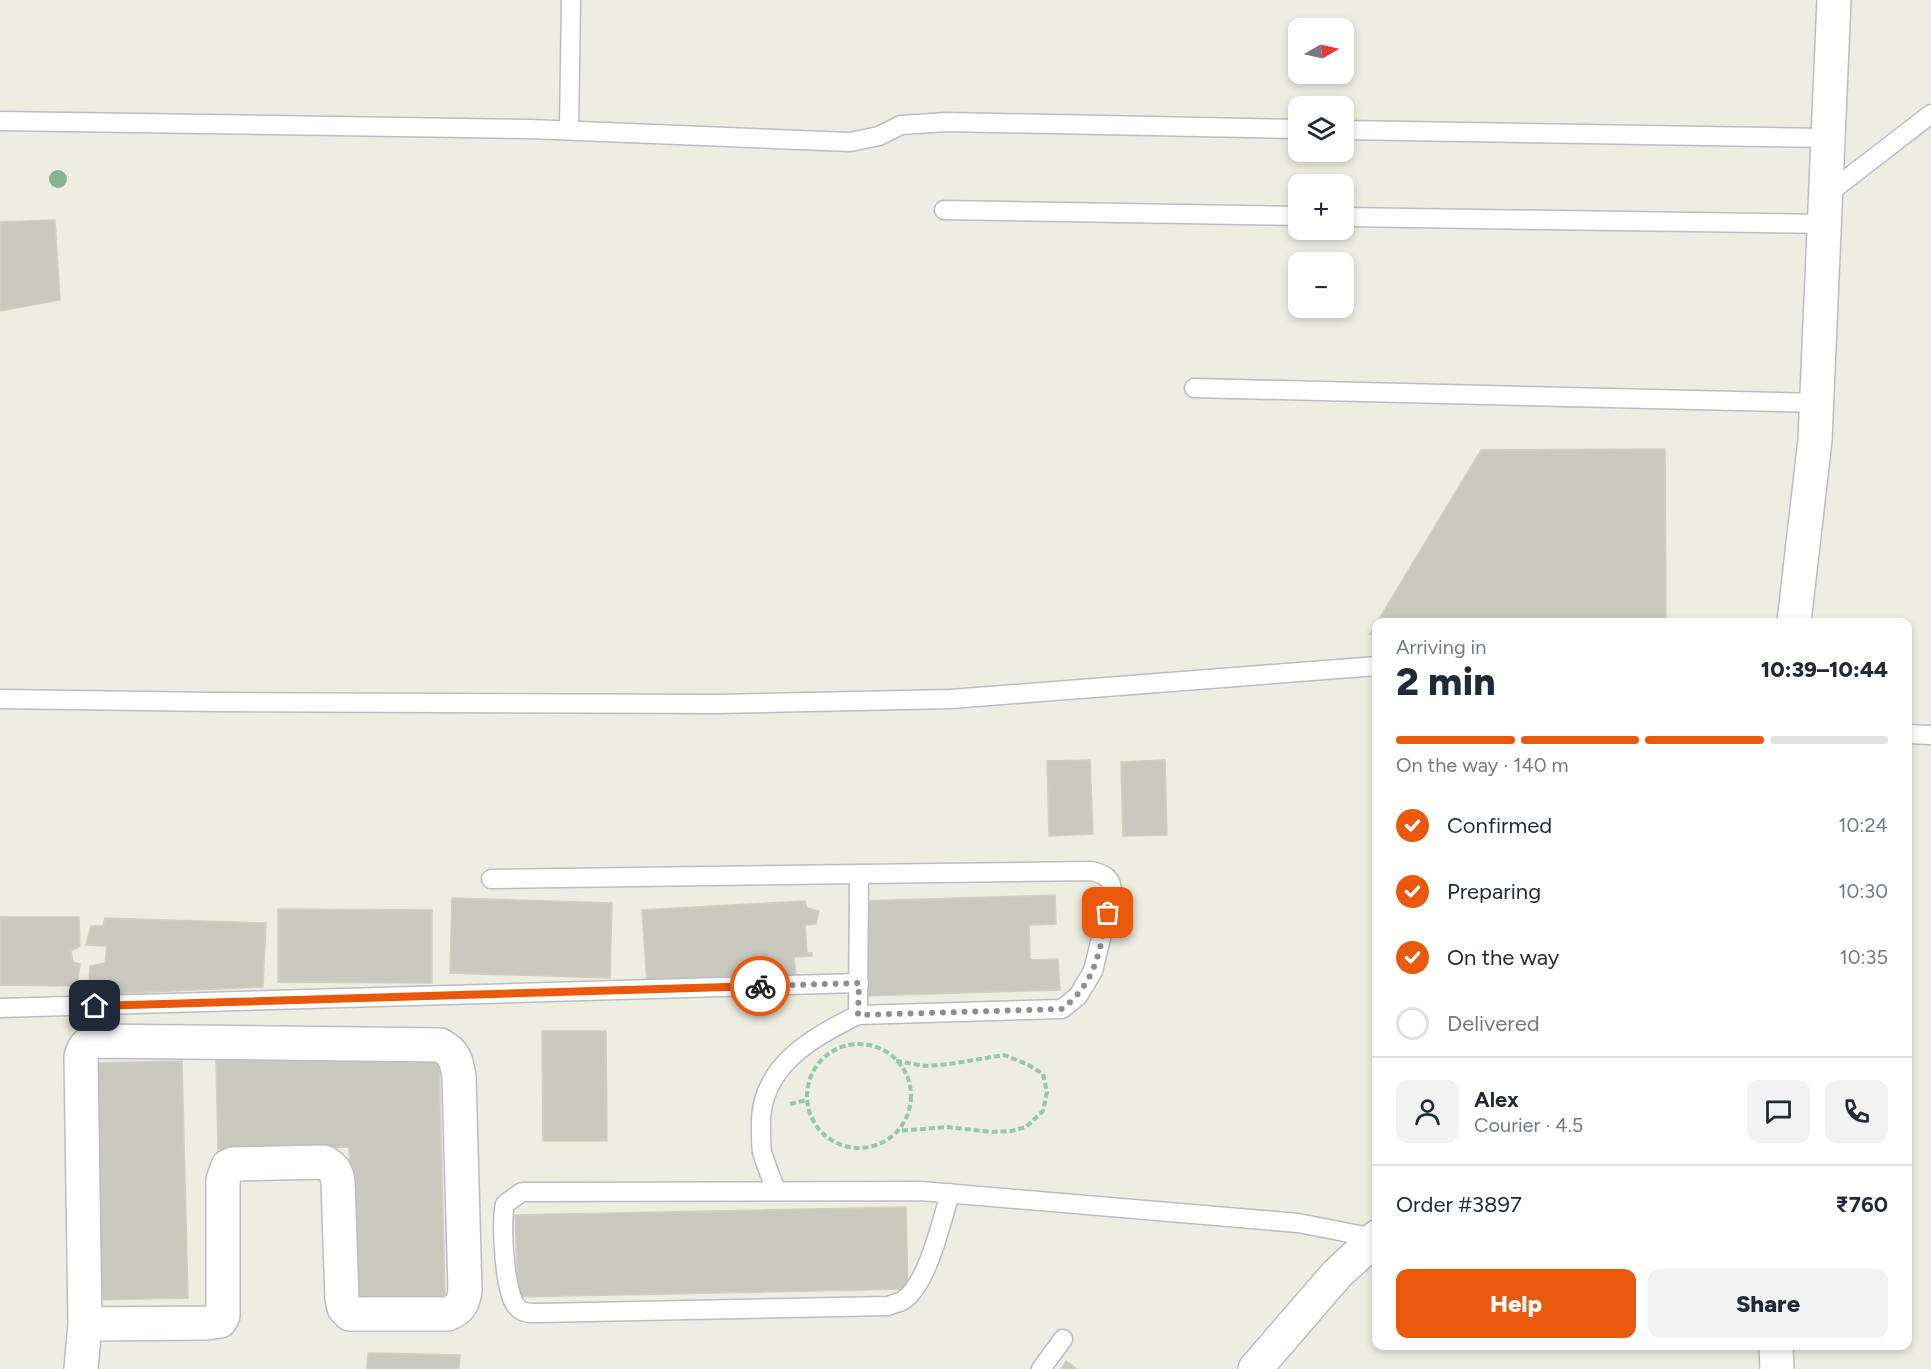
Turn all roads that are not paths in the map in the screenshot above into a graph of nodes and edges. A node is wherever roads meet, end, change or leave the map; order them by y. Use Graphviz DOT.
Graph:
graph roads {
  1 [pos="571,0"];
  2 [pos="1834,0"];
  3 [pos="1931,114"];
  4 [pos="0,122"];
  5 [pos="1288,129"];
  6 [pos="569,130"];
  7 [pos="1354,130"];
  8 [pos="1828,138"];
  9 [pos="944,210"];
  10 [pos="1825,210"];
  11 [pos="1288,216"];
  12 [pos="1354,217"];
  13 [pos="1194,388"];
  14 [pos="1817,403"];
  15 [pos="1794,618"];
  16 [pos="1372,666"];
  17 [pos="0,699"];
  18 [pos="1912,734"];
  19 [pos="1931,735"];
  20 [pos="859,874"];
  21 [pos="491,879"];
  22 [pos="859,983"];
  23 [pos="0,1008"];
  24 [pos="858,1015"];
  25 [pos="776,1191"];
  26 [pos="950,1193"];
  27 [pos="1372,1237"];
  28 [pos="1372,1242"];
  29 [pos="85,1324"];
  30 [pos="1063,1338"];
  31 [pos="1776,1350"];
  32 [pos="81,1369"];
  33 [pos="1041,1369"];
  34 [pos="1254,1369"];
  35 [pos="1777,1369"];
  1 -- 6 [label="lane"];
  2 -- 8 [label="street"];
  3 -- 10 [label="lane"];
  4 -- 6 [label="lane"];
  5 -- 6 [label="lane"];
  7 -- 8 [label="lane"];
  8 -- 10 [label="street"];
  9 -- 11 [label="lane"];
  10 -- 12 [label="lane"];
  10 -- 14 [label="street"];
  13 -- 14 [label="lane"];
  14 -- 15 [label="street"];
  16 -- 17 [label="lane"];
  18 -- 19 [label="lane"];
  20 -- 21 [label="lane"];
  20 -- 22 [label="lane"];
  20 -- 24 [label="lane"];
  22 -- 23 [label="lane"];
  22 -- 24 [label="lane"];
  24 -- 25 [label="lane"];
  25 -- 26 [label="lane"];
  25 -- 26 [label="lane"];
  26 -- 27 [label="lane"];
  28 -- 34 [label="street"];
  29 -- 29 [label="street"];
  29 -- 32 [label="street"];
  30 -- 33 [label="lane"];
  31 -- 35 [label="street"];
}
